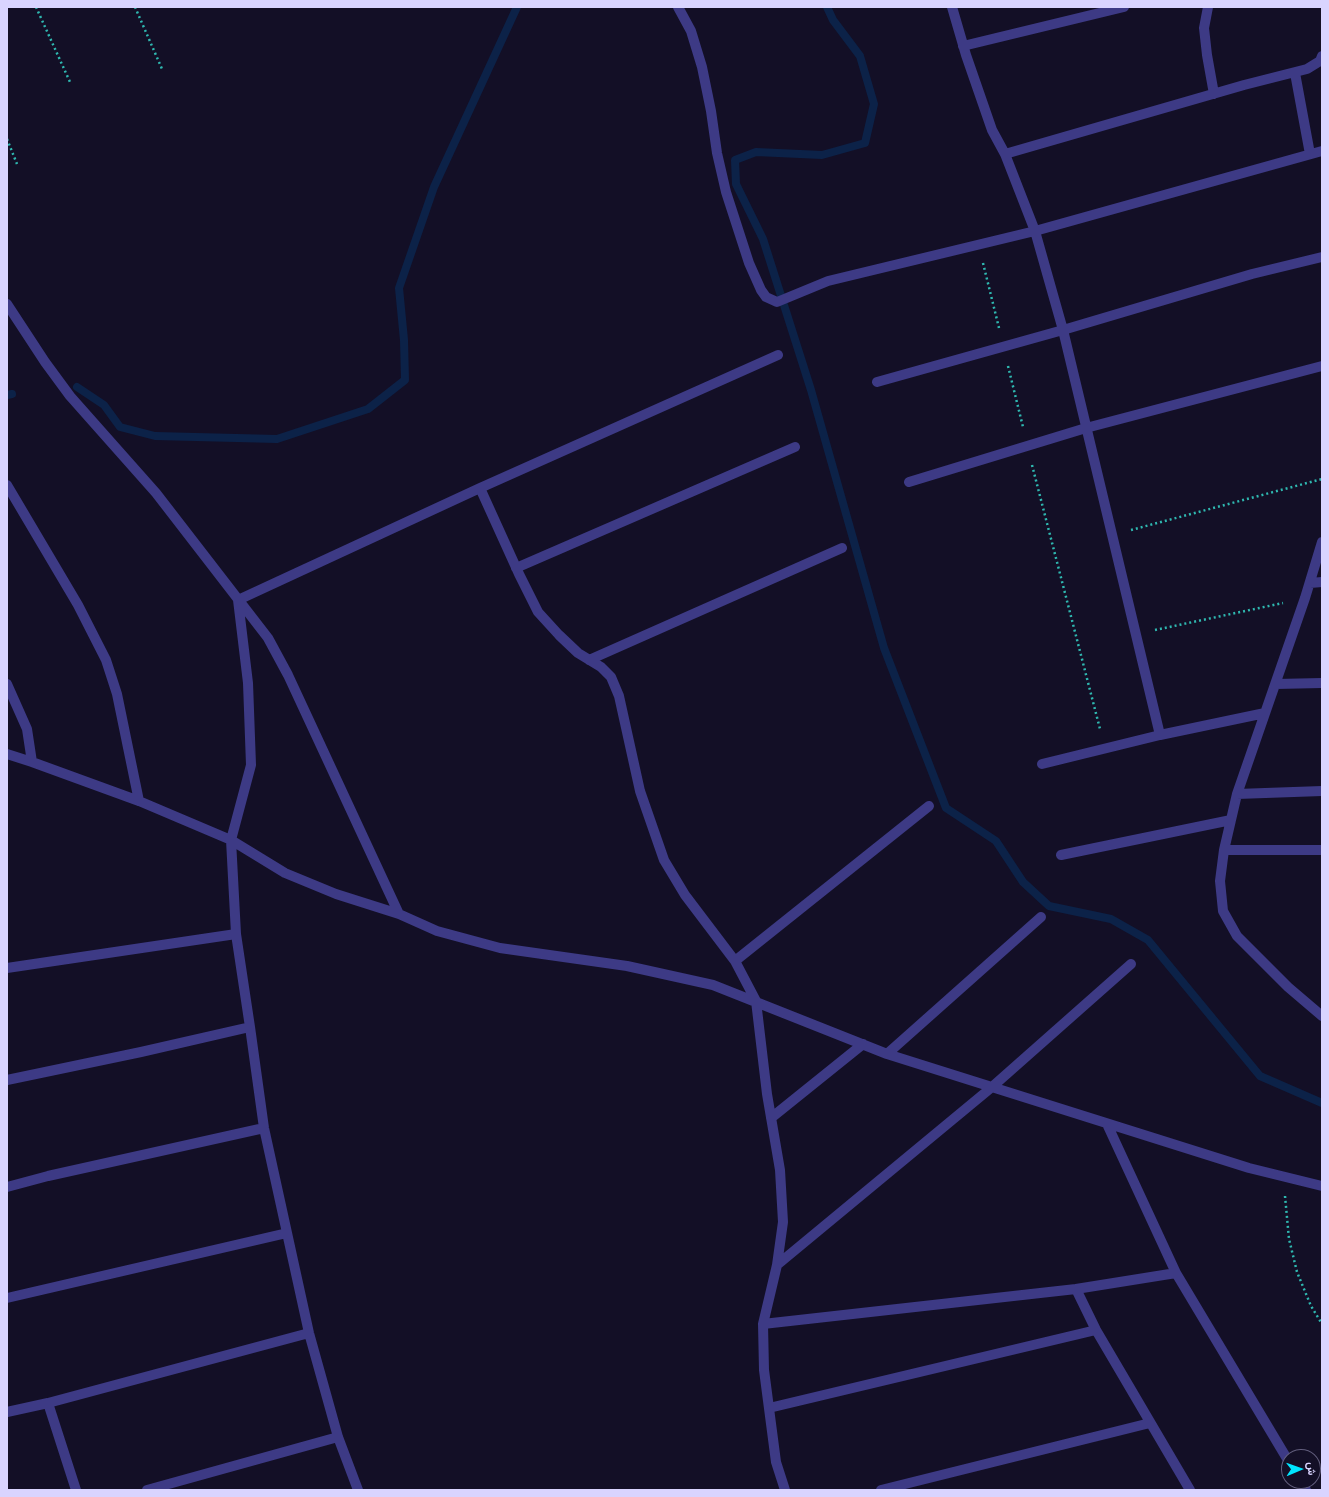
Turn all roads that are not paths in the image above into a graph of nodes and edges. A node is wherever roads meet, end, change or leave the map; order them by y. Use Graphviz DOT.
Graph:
graph roads {
  1 [pos="678,7"];
  2 [pos="952,7"];
  3 [pos="1124,7"];
  4 [pos="1208,7"];
  5 [pos="1106,9"];
  6 [pos="963,46"];
  7 [pos="1322,56"];
  8 [pos="1294,73"];
  9 [pos="1214,94"];
  10 [pos="1322,151"];
  11 [pos="1005,154"];
  12 [pos="1310,154"];
  13 [pos="1035,231"];
  14 [pos="1322,257"];
  15 [pos="7,304"];
  16 [pos="1063,330"];
  17 [pos="778,355"];
  18 [pos="1322,366"];
  19 [pos="877,382"];
  20 [pos="1086,428"];
  21 [pos="795,447"];
  22 [pos="910,482"];
  23 [pos="7,485"];
  24 [pos="480,488"];
  25 [pos="1322,542"];
  26 [pos="842,548"];
  27 [pos="516,568"];
  28 [pos="1322,582"];
  29 [pos="1310,583"];
  30 [pos="238,600"];
  31 [pos="589,660"];
  32 [pos="1322,683"];
  33 [pos="7,684"];
  34 [pos="1276,684"];
  35 [pos="1265,713"];
  36 [pos="1160,735"];
  37 [pos="7,754"];
  38 [pos="32,762"];
  39 [pos="1042,764"];
  40 [pos="1322,791"];
  41 [pos="1237,794"];
  42 [pos="139,801"];
  43 [pos="929,806"];
  44 [pos="1231,820"];
  45 [pos="231,840"];
  46 [pos="1224,850"];
  47 [pos="1322,850"];
  48 [pos="1061,855"];
  49 [pos="399,914"];
  50 [pos="1041,917"];
  51 [pos="236,934"];
  52 [pos="735,961"];
  53 [pos="1131,964"];
  54 [pos="7,968"];
  55 [pos="756,1001"];
  56 [pos="1322,1016"];
  57 [pos="250,1027"];
  58 [pos="862,1044"];
  59 [pos="887,1054"];
  60 [pos="7,1080"];
  61 [pos="992,1087"];
  62 [pos="771,1118"];
  63 [pos="1107,1124"];
  64 [pos="264,1128"];
  65 [pos="1322,1186"];
  66 [pos="7,1187"];
  67 [pos="287,1233"];
  68 [pos="777,1265"];
  69 [pos="1176,1272"];
  70 [pos="1076,1289"];
  71 [pos="7,1298"];
  72 [pos="763,1324"];
  73 [pos="1096,1330"];
  74 [pos="309,1333"];
  75 [pos="48,1403"];
  76 [pos="769,1408"];
  77 [pos="7,1412"];
  78 [pos="1150,1423"];
  79 [pos="338,1437"];
  80 [pos="1281,1449"];
  81 [pos="76,1490"];
  82 [pos="148,1490"];
  83 [pos="358,1490"];
  84 [pos="786,1490"];
  85 [pos="881,1490"];
  86 [pos="1190,1490"];
  1 -- 13 [label="street"];
  2 -- 6 [label="street"];
  3 -- 5 [label="street"];
  4 -- 9 [label="street"];
  5 -- 6 [label="street"];
  6 -- 11 [label="street"];
  7 -- 8 [label="street"];
  8 -- 9 [label="street"];
  8 -- 12 [label="street"];
  9 -- 11 [label="street"];
  10 -- 12 [label="street"];
  11 -- 13 [label="street"];
  12 -- 13 [label="street"];
  13 -- 16 [label="street"];
  14 -- 16 [label="street"];
  15 -- 30 [label="street"];
  16 -- 19 [label="street"];
  16 -- 20 [label="street"];
  17 -- 24 [label="street"];
  18 -- 20 [label="street"];
  20 -- 22 [label="street"];
  20 -- 36 [label="street"];
  21 -- 27 [label="street"];
  23 -- 42 [label="street"];
  24 -- 27 [label="street"];
  24 -- 30 [label="street"];
  25 -- 29 [label="street"];
  26 -- 31 [label="street"];
  27 -- 31 [label="street"];
  28 -- 29 [label="street"];
  29 -- 34 [label="street"];
  30 -- 45 [label="street"];
  30 -- 49 [label="street"];
  31 -- 52 [label="street"];
  32 -- 34 [label="street"];
  33 -- 38 [label="street"];
  34 -- 35 [label="street"];
  35 -- 36 [label="street"];
  35 -- 41 [label="street"];
  36 -- 39 [label="street"];
  37 -- 38 [label="street"];
  38 -- 42 [label="street"];
  40 -- 41 [label="street"];
  41 -- 44 [label="street"];
  42 -- 45 [label="street"];
  43 -- 52 [label="street"];
  44 -- 46 [label="street"];
  44 -- 48 [label="street"];
  45 -- 49 [label="street"];
  45 -- 51 [label="street"];
  46 -- 47 [label="street"];
  46 -- 56 [label="street"];
  49 -- 55 [label="street"];
  50 -- 59 [label="street"];
  51 -- 54 [label="street"];
  51 -- 57 [label="street"];
  52 -- 55 [label="street"];
  53 -- 61 [label="street"];
  55 -- 58 [label="street"];
  55 -- 62 [label="street"];
  57 -- 60 [label="street"];
  57 -- 64 [label="street"];
  58 -- 59 [label="street"];
  58 -- 62 [label="street"];
  59 -- 61 [label="street"];
  61 -- 63 [label="street"];
  61 -- 68 [label="street"];
  62 -- 68 [label="street"];
  63 -- 65 [label="street"];
  63 -- 69 [label="street"];
  64 -- 66 [label="street"];
  64 -- 67 [label="street"];
  67 -- 71 [label="street"];
  67 -- 74 [label="street"];
  68 -- 72 [label="street"];
  69 -- 70 [label="street"];
  69 -- 80 [label="street"];
  70 -- 72 [label="street"];
  70 -- 73 [label="street"];
  72 -- 76 [label="street"];
  73 -- 76 [label="street"];
  73 -- 78 [label="street"];
  74 -- 75 [label="street"];
  74 -- 79 [label="street"];
  75 -- 77 [label="street"];
  75 -- 81 [label="street"];
  76 -- 84 [label="street"];
  78 -- 85 [label="street"];
  78 -- 86 [label="street"];
  79 -- 82 [label="street"];
  79 -- 83 [label="street"];
}
